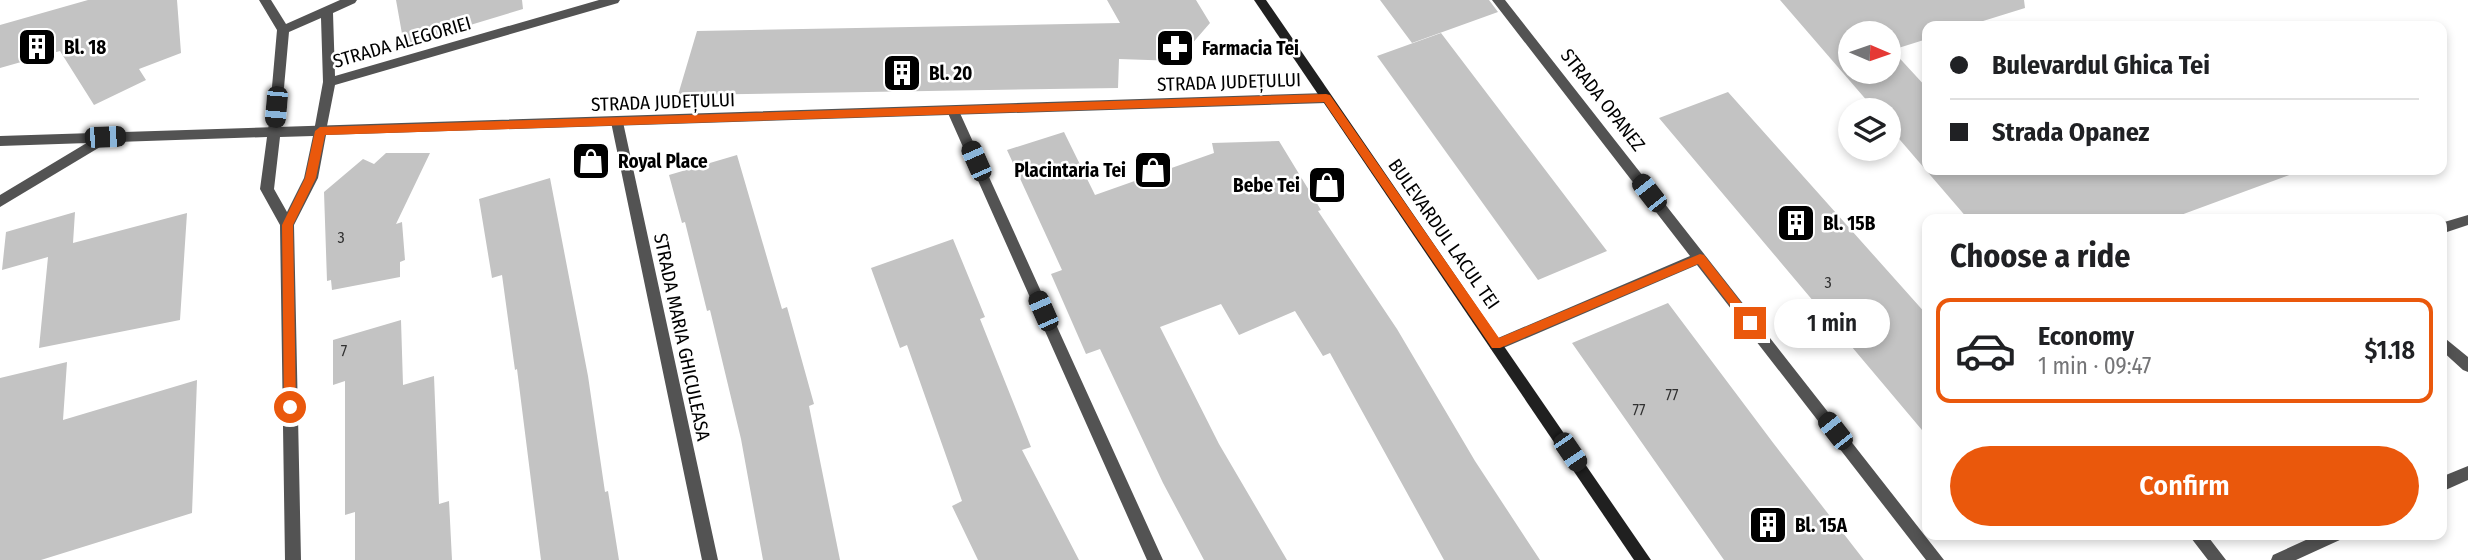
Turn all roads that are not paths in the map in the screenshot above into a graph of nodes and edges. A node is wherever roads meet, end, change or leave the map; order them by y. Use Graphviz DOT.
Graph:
graph roads {
  1 [pos="265,0"];
  2 [pos="351,0"];
  3 [pos="614,0"];
  4 [pos="1260,0"];
  5 [pos="1498,0"];
  6 [pos="327,9"];
  7 [pos="283,30"];
  8 [pos="329,82"];
  9 [pos="1326,98"];
  10 [pos="953,111"];
  11 [pos="617,122"];
  12 [pos="320,131"];
  13 [pos="274,132"];
  14 [pos="105,137"];
  15 [pos="0,141"];
  16 [pos="0,202"];
  17 [pos="2468,219"];
  18 [pos="287,225"];
  19 [pos="2447,227"];
  20 [pos="1700,258"];
  21 [pos="1496,345"];
  22 [pos="2447,347"];
  23 [pos="2468,366"];
  24 [pos="2468,473"];
  25 [pos="2447,482"];
  26 [pos="2201,540"];
  27 [pos="2323,540"];
  28 [pos="293,560"];
  29 [pos="710,560"];
  30 [pos="1155,560"];
  31 [pos="1643,560"];
  32 [pos="1936,560"];
  33 [pos="2218,560"];
  34 [pos="2278,560"];
  1 -- 7 [label="street"];
  2 -- 6 [label="street"];
  3 -- 8 [label="street, STRADA ALEGORIEI"];
  4 -- 9 [label="main road, BULEVARDUL LACUL TEI"];
  5 -- 20 [label="street, STRADA OPANEZ"];
  6 -- 7 [label="street"];
  6 -- 8 [label="street"];
  7 -- 13 [label="street"];
  8 -- 12 [label="street, STRADA ALEGORIEI"];
  9 -- 10 [label="street, STRADA JUDEȚULUI"];
  9 -- 21 [label="main road, BULEVARDUL LACUL TEI"];
  10 -- 11 [label="street, STRADA JUDEȚULUI"];
  10 -- 30 [label="street"];
  11 -- 12 [label="street, STRADA JUDEȚULUI"];
  11 -- 29 [label="street, STRADA MARIA GHICULEASA"];
  12 -- 13 [label="street, STRADA JUDEȚULUI"];
  12 -- 18 [label="street, STRADA ALEGORIEI"];
  13 -- 14 [label="street, STRADA JUDEȚULUI"];
  13 -- 18 [label="street"];
  14 -- 15 [label="street, STRADA JUDEȚULUI"];
  14 -- 16 [label="street"];
  17 -- 19 [label="street"];
  18 -- 28 [label="street"];
  20 -- 21 [label="street"];
  20 -- 32 [label="street, STRADA OPANEZ"];
  21 -- 31 [label="main road, BULEVARDUL LACUL TEI"];
  22 -- 23 [label="street"];
  24 -- 25 [label="street"];
  26 -- 33 [label="street"];
  27 -- 34 [label="street"];
}
